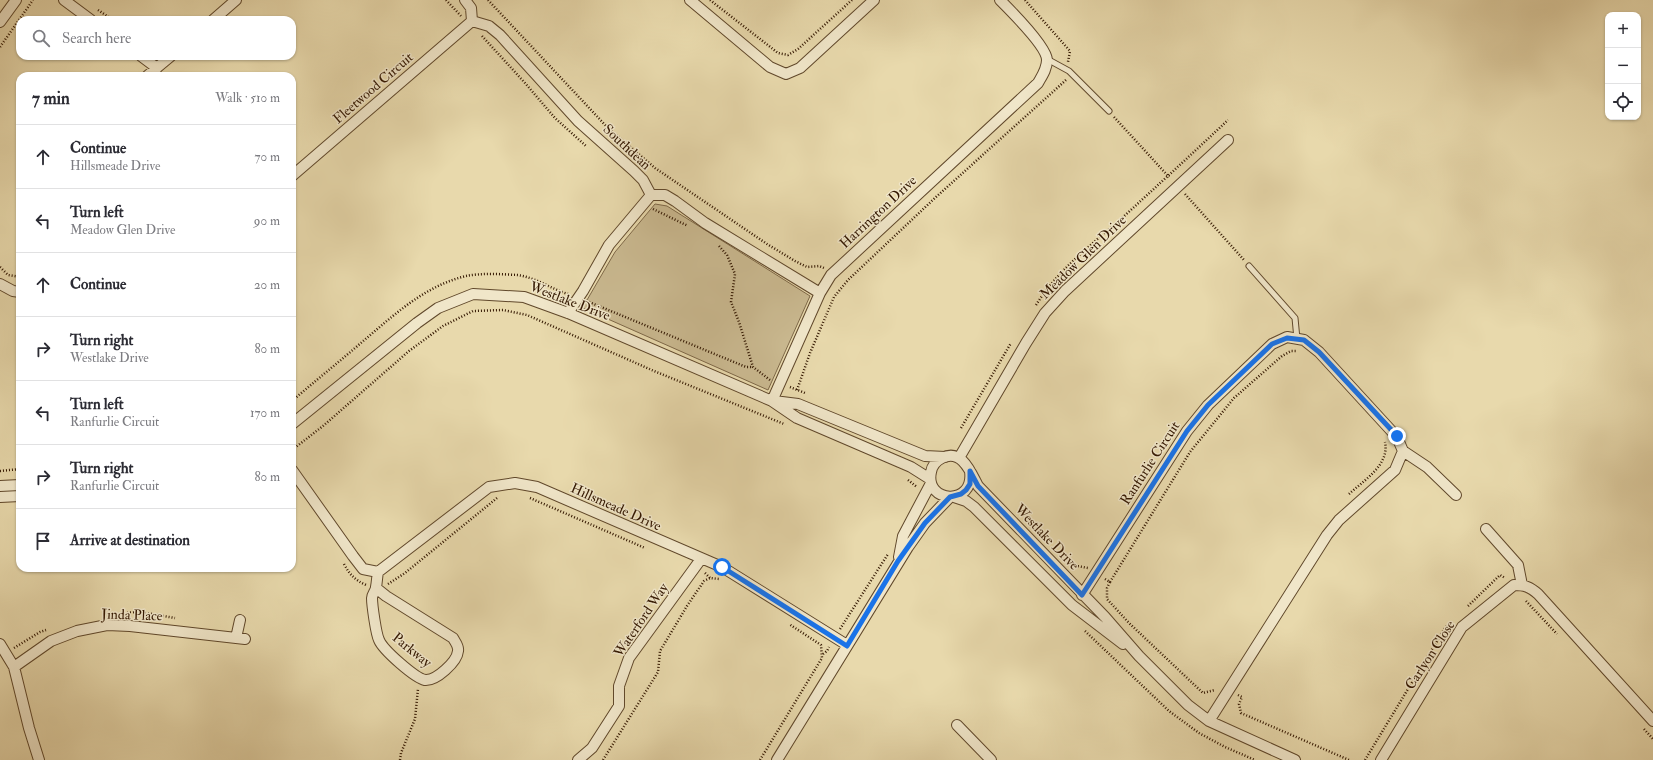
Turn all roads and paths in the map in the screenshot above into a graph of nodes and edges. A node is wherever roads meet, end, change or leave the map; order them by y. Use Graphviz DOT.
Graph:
graph roads {
  1 [pos="16,0"];
  2 [pos="33,0"];
  3 [pos="64,0"];
  4 [pos="236,0"];
  5 [pos="465,0"];
  6 [pos="488,0"];
  7 [pos="690,0"];
  8 [pos="710,0"];
  9 [pos="852,0"];
  10 [pos="874,0"];
  11 [pos="1000,0"];
  12 [pos="22,16"];
  13 [pos="86,16"];
  14 [pos="218,16"];
  15 [pos="472,20"];
  16 [pos="0,22"];
  17 [pos="16,24"];
  18 [pos="0,47"];
  19 [pos="1047,59"];
  20 [pos="146,60"];
  21 [pos="166,60"];
  22 [pos="157,68"];
  23 [pos="152,72"];
  24 [pos="1109,111"];
  25 [pos="1228,140"];
  26 [pos="296,173"];
  27 [pos="1178,186"];
  28 [pos="651,195"];
  29 [pos="652,208"];
  30 [pos="692,228"];
  31 [pos="717,244"];
  32 [pos="1249,266"];
  33 [pos="0,267"];
  34 [pos="834,272"];
  35 [pos="16,276"];
  36 [pos="0,284"];
  37 [pos="16,291"];
  38 [pos="820,294"];
  39 [pos="580,296"];
  40 [pos="568,313"];
  41 [pos="1297,339"];
  42 [pos="1302,351"];
  43 [pos="753,367"];
  44 [pos="780,384"];
  45 [pos="296,398"];
  46 [pos="772,401"];
  47 [pos="296,421"];
  48 [pos="786,425"];
  49 [pos="1384,437"];
  50 [pos="296,447"];
  51 [pos="1403,451"];
  52 [pos="945,457"];
  53 [pos="959,458"];
  54 [pos="16,469"];
  55 [pos="0,471"];
  56 [pos="970,471"];
  57 [pos="296,476"];
  58 [pos="907,479"];
  59 [pos="931,481"];
  60 [pos="16,484"];
  61 [pos="0,486"];
  62 [pos="502,494"];
  63 [pos="1456,494"];
  64 [pos="16,496"];
  65 [pos="525,496"];
  66 [pos="0,497"];
  67 [pos="952,497"];
  68 [pos="923,498"];
  69 [pos="1344,498"];
  70 [pos="1486,529"];
  71 [pos="891,549"];
  72 [pos="650,550"];
  73 [pos="701,559"];
  74 [pos="342,561"];
  75 [pos="898,561"];
  76 [pos="694,569"];
  77 [pos="378,572"];
  78 [pos="710,578"];
  79 [pos="724,582"];
  80 [pos="1110,582"];
  81 [pos="1518,585"];
  82 [pos="376,586"];
  83 [pos="1082,595"];
  84 [pos="1467,607"];
  85 [pos="1456,618"];
  86 [pos="240,620"];
  87 [pos="788,623"];
  88 [pos="1082,628"];
  89 [pos="835,638"];
  90 [pos="1561,639"];
  91 [pos="0,644"];
  92 [pos="847,646"];
  93 [pos="823,654"];
  94 [pos="1139,656"];
  95 [pos="14,667"];
  96 [pos="417,677"];
  97 [pos="1209,721"];
  98 [pos="1653,721"];
  99 [pos="956,725"];
  100 [pos="1643,728"];
  101 [pos="1653,739"];
  102 [pos="39,760"];
  103 [pos="400,760"];
  104 [pos="578,760"];
  105 [pos="603,760"];
  106 [pos="760,760"];
  107 [pos="777,760"];
  108 [pos="991,760"];
  109 [pos="1255,760"];
  110 [pos="1295,760"];
  111 [pos="1365,760"];
  112 [pos="1381,760"];
  1 -- 16 [label="street"];
  2 -- 12 [label="path"];
  3 -- 13 [label="street"];
  4 -- 14 [label="street"];
  5 -- 15 [label="street"];
  6 -- 34 [label="path"];
  7 -- 10 [label="street"];
  8 -- 9 [label="path"];
  11 -- 19 [label="street"];
  15 -- 26 [label="street, Fleetwood Circuit"];
  15 -- 28 [label="street, Southdean"];
  17 -- 18 [label="path"];
  19 -- 24 [label="lane"];
  19 -- 34 [label="street, Harrington Drive"];
  20 -- 22 [label="street"];
  21 -- 22 [label="street"];
  22 -- 23 [label="street"];
  24 -- 27 [label="path"];
  25 -- 27 [label="street, Meadow Glen Drive"];
  27 -- 32 [label="path"];
  27 -- 53 [label="street, Meadow Glen Drive"];
  28 -- 38 [label="street"];
  28 -- 39 [label="street"];
  29 -- 30 [label="path"];
  31 -- 43 [label="path"];
  32 -- 41 [label="lane"];
  33 -- 35 [label="path"];
  34 -- 38 [label="street, Harrington Drive"];
  36 -- 37 [label="street"];
  38 -- 44 [label="street, Harrington Drive"];
  39 -- 40 [label="street"];
  39 -- 43 [label="path"];
  39 -- 45 [label="path"];
  40 -- 46 [label="street, Westlake Drive"];
  40 -- 47 [label="street, Westlake Drive"];
  41 -- 51 [label="street"];
  41 -- 83 [label="street, Ranfurlie Circuit"];
  42 -- 80 [label="path"];
  43 -- 44 [label="path"];
  44 -- 46 [label="street, Harrington Drive"];
  46 -- 52 [label="street, Westlake Drive"];
  46 -- 59 [label="street, Westlake Drive"];
  48 -- 50 [label="path"];
  49 -- 69 [label="path"];
  51 -- 63 [label="street"];
  51 -- 97 [label="street"];
  52 -- 53 [label="street"];
  52 -- 59 [label="street"];
  53 -- 56 [label="street"];
  54 -- 55 [label="path"];
  56 -- 67 [label="street"];
  56 -- 83 [label="street, Westlake Drive"];
  57 -- 77 [label="street"];
  58 -- 68 [label="path"];
  59 -- 67 [label="street"];
  59 -- 68 [label="street"];
  60 -- 61 [label="street"];
  62 -- 82 [label="path"];
  64 -- 66 [label="street"];
  65 -- 72 [label="path"];
  67 -- 75 [label="street"];
  67 -- 94 [label="street, Westlake Drive"];
  68 -- 75 [label="street"];
  70 -- 81 [label="street"];
  71 -- 89 [label="path"];
  73 -- 76 [label="street, Waterford Way"];
  73 -- 77 [label="street, Hillsmeade Drive"];
  73 -- 89 [label="street, Hillsmeade Drive"];
  74 -- 82 [label="path"];
  75 -- 92 [label="street"];
  76 -- 78 [label="path"];
  76 -- 104 [label="street, Waterford Way"];
  77 -- 82 [label="street"];
  78 -- 79 [label="path"];
  78 -- 105 [label="path"];
  81 -- 84 [label="path"];
  81 -- 90 [label="path"];
  81 -- 98 [label="street"];
  81 -- 112 [label="street, Carlyon Close"];
  82 -- 96 [label="street, Parkway"];
  82 -- 96 [label="street, Parkway"];
  83 -- 94 [label="street, Westlake Drive"];
  85 -- 111 [label="path"];
  86 -- 95 [label="street, Jinda Place"];
  87 -- 93 [label="path"];
  88 -- 109 [label="path"];
  89 -- 92 [label="street, Hillsmeade Drive"];
  89 -- 93 [label="path"];
  91 -- 95 [label="street"];
  92 -- 107 [label="street"];
  93 -- 106 [label="path"];
  94 -- 97 [label="street, Westlake Drive"];
  95 -- 102 [label="street"];
  96 -- 103 [label="path"];
  97 -- 110 [label="street, Westlake Drive"];
  99 -- 108 [label="street"];
  100 -- 101 [label="path"];
}
